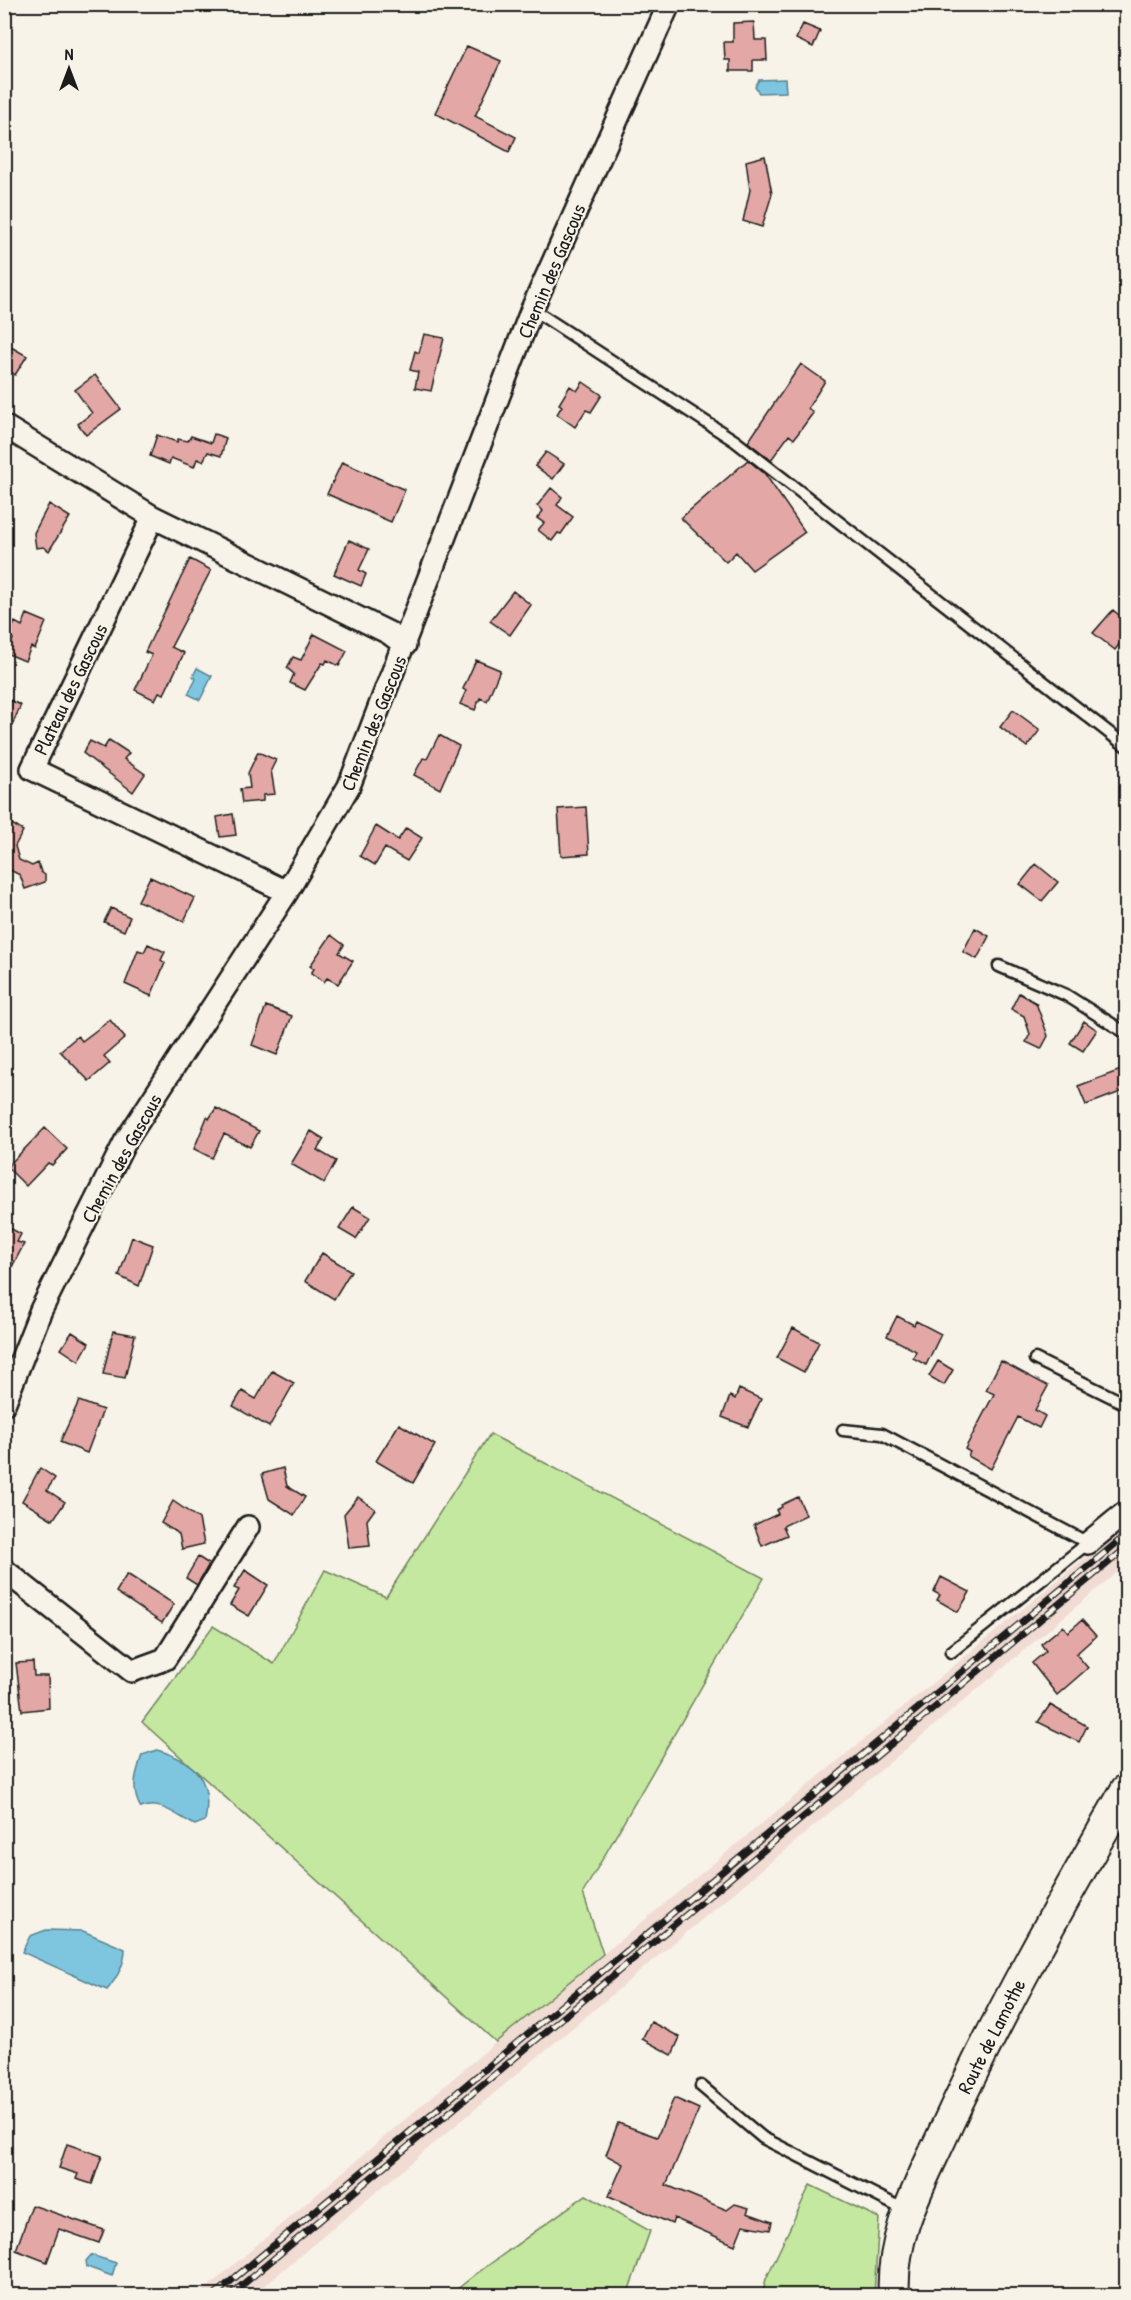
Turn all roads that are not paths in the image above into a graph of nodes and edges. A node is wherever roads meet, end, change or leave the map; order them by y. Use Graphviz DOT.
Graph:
graph roads {
  1 [pos="669,4"];
  2 [pos="532,309"];
  3 [pos="4,426"];
  4 [pos="153,517"];
  5 [pos="405,645"];
  6 [pos="1126,746"];
  7 [pos="287,891"];
  8 [pos="999,966"];
  9 [pos="1126,1033"];
  10 [pos="1035,1359"];
  11 [pos="4,1404"];
  12 [pos="1126,1404"];
  13 [pos="843,1430"];
  14 [pos="1126,1512"];
  15 [pos="248,1527"];
  16 [pos="1088,1543"];
  17 [pos="4,1570"];
  18 [pos="951,1652"];
  19 [pos="1126,1790"];
  20 [pos="701,2086"];
  21 [pos="908,2211"];
  22 [pos="894,2295"];
  1 -- 2 [label="street, Chemin des Gascous"];
  2 -- 5 [label="street, Chemin des Gascous"];
  2 -- 6 [label="lane"];
  3 -- 4 [label="street"];
  4 -- 5 [label="street"];
  4 -- 7 [label="street, Plateau des Gascous"];
  5 -- 7 [label="street, Chemin des Gascous"];
  7 -- 11 [label="street, Chemin des Gascous"];
  8 -- 9 [label="lane"];
  10 -- 12 [label="lane"];
  13 -- 16 [label="lane"];
  14 -- 16 [label="street"];
  15 -- 17 [label="street"];
  16 -- 18 [label="lane"];
  19 -- 21 [label="street, Route de Lamothe"];
  20 -- 21 [label="lane"];
  21 -- 22 [label="street, Route de Lamothe"];
}
